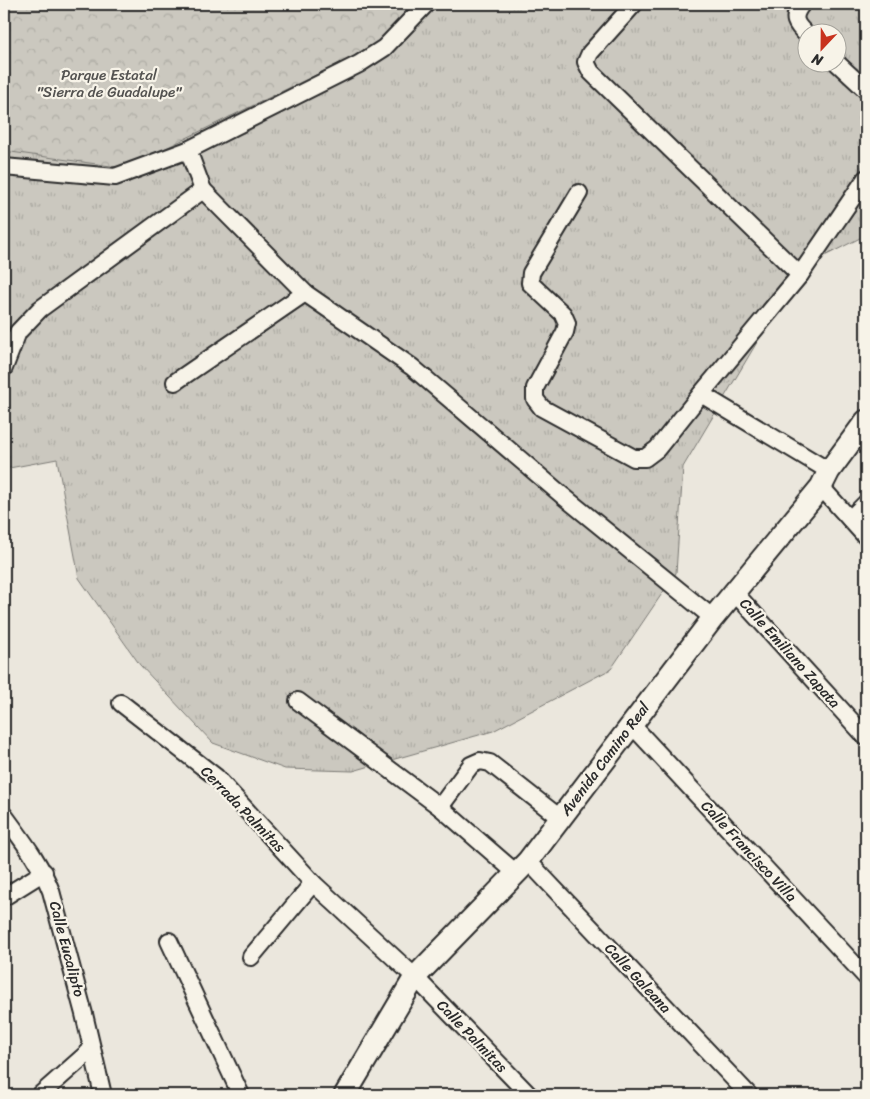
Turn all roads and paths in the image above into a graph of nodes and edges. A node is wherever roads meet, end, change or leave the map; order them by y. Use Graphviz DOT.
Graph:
graph roads {
  1 [pos="426,4"];
  2 [pos="634,4"];
  3 [pos="802,4"];
  4 [pos="798,28"];
  5 [pos="847,72"];
  6 [pos="866,90"];
  7 [pos="188,150"];
  8 [pos="4,167"];
  9 [pos="866,178"];
  10 [pos="204,190"];
  11 [pos="579,193"];
  12 [pos="800,275"];
  13 [pos="305,293"];
  14 [pos="4,368"];
  15 [pos="175,382"];
  16 [pos="701,394"];
  17 [pos="866,421"];
  18 [pos="825,479"];
  19 [pos="866,503"];
  20 [pos="850,519"];
  21 [pos="866,537"];
  22 [pos="734,592"];
  23 [pos="713,618"];
  24 [pos="298,701"];
  25 [pos="121,703"];
  26 [pos="631,724"];
  27 [pos="866,737"];
  28 [pos="440,807"];
  29 [pos="4,815"];
  30 [pos="560,818"];
  31 [pos="522,867"];
  32 [pos="44,872"];
  33 [pos="313,883"];
  34 [pos="4,897"];
  35 [pos="169,941"];
  36 [pos="250,957"];
  37 [pos="866,977"];
  38 [pos="415,978"];
  39 [pos="92,1049"];
  40 [pos="40,1095"];
  41 [pos="102,1095"];
  42 [pos="241,1095"];
  43 [pos="345,1095"];
  44 [pos="529,1095"];
  45 [pos="749,1095"];
  1 -- 7 [label="street"];
  2 -- 12 [label="street"];
  3 -- 4 [label="street"];
  5 -- 6 [label="street"];
  7 -- 8 [label="street"];
  7 -- 10 [label="street"];
  9 -- 12 [label="street"];
  10 -- 13 [label="street"];
  10 -- 14 [label="street"];
  11 -- 16 [label="street"];
  12 -- 16 [label="street"];
  13 -- 15 [label="street"];
  13 -- 23 [label="street"];
  16 -- 18 [label="street"];
  17 -- 18 [label="street, Avenida Camino Real"];
  18 -- 20 [label="street"];
  18 -- 22 [label="street, Avenida Camino Real"];
  19 -- 20 [label="street"];
  20 -- 21 [label="street"];
  22 -- 23 [label="street, Avenida Camino Real"];
  22 -- 27 [label="street, Calle Emiliano Zapata"];
  23 -- 26 [label="street, Avenida Camino Real"];
  24 -- 28 [label="street, Calle Galeana"];
  25 -- 33 [label="street, Cerrada Palmitas"];
  26 -- 30 [label="street, Avenida Camino Real"];
  26 -- 37 [label="street, Calle Francisco Villa"];
  28 -- 30 [label="street"];
  28 -- 31 [label="street, Calle Galeana"];
  29 -- 32 [label="street, Calle Eucalipto"];
  30 -- 31 [label="street, Avenida Camino Real"];
  31 -- 38 [label="street, Avenida Camino Real"];
  31 -- 45 [label="street, Calle Galeana"];
  32 -- 34 [label="street"];
  32 -- 39 [label="street, Calle Eucalipto"];
  33 -- 36 [label="street"];
  33 -- 38 [label="street, Cerrada Palmitas"];
  35 -- 42 [label="street"];
  38 -- 43 [label="street, Avenida Camino Real"];
  38 -- 44 [label="street, Calle Palmitas"];
  39 -- 40 [label="street"];
  39 -- 41 [label="street, Calle Eucalipto"];
}
